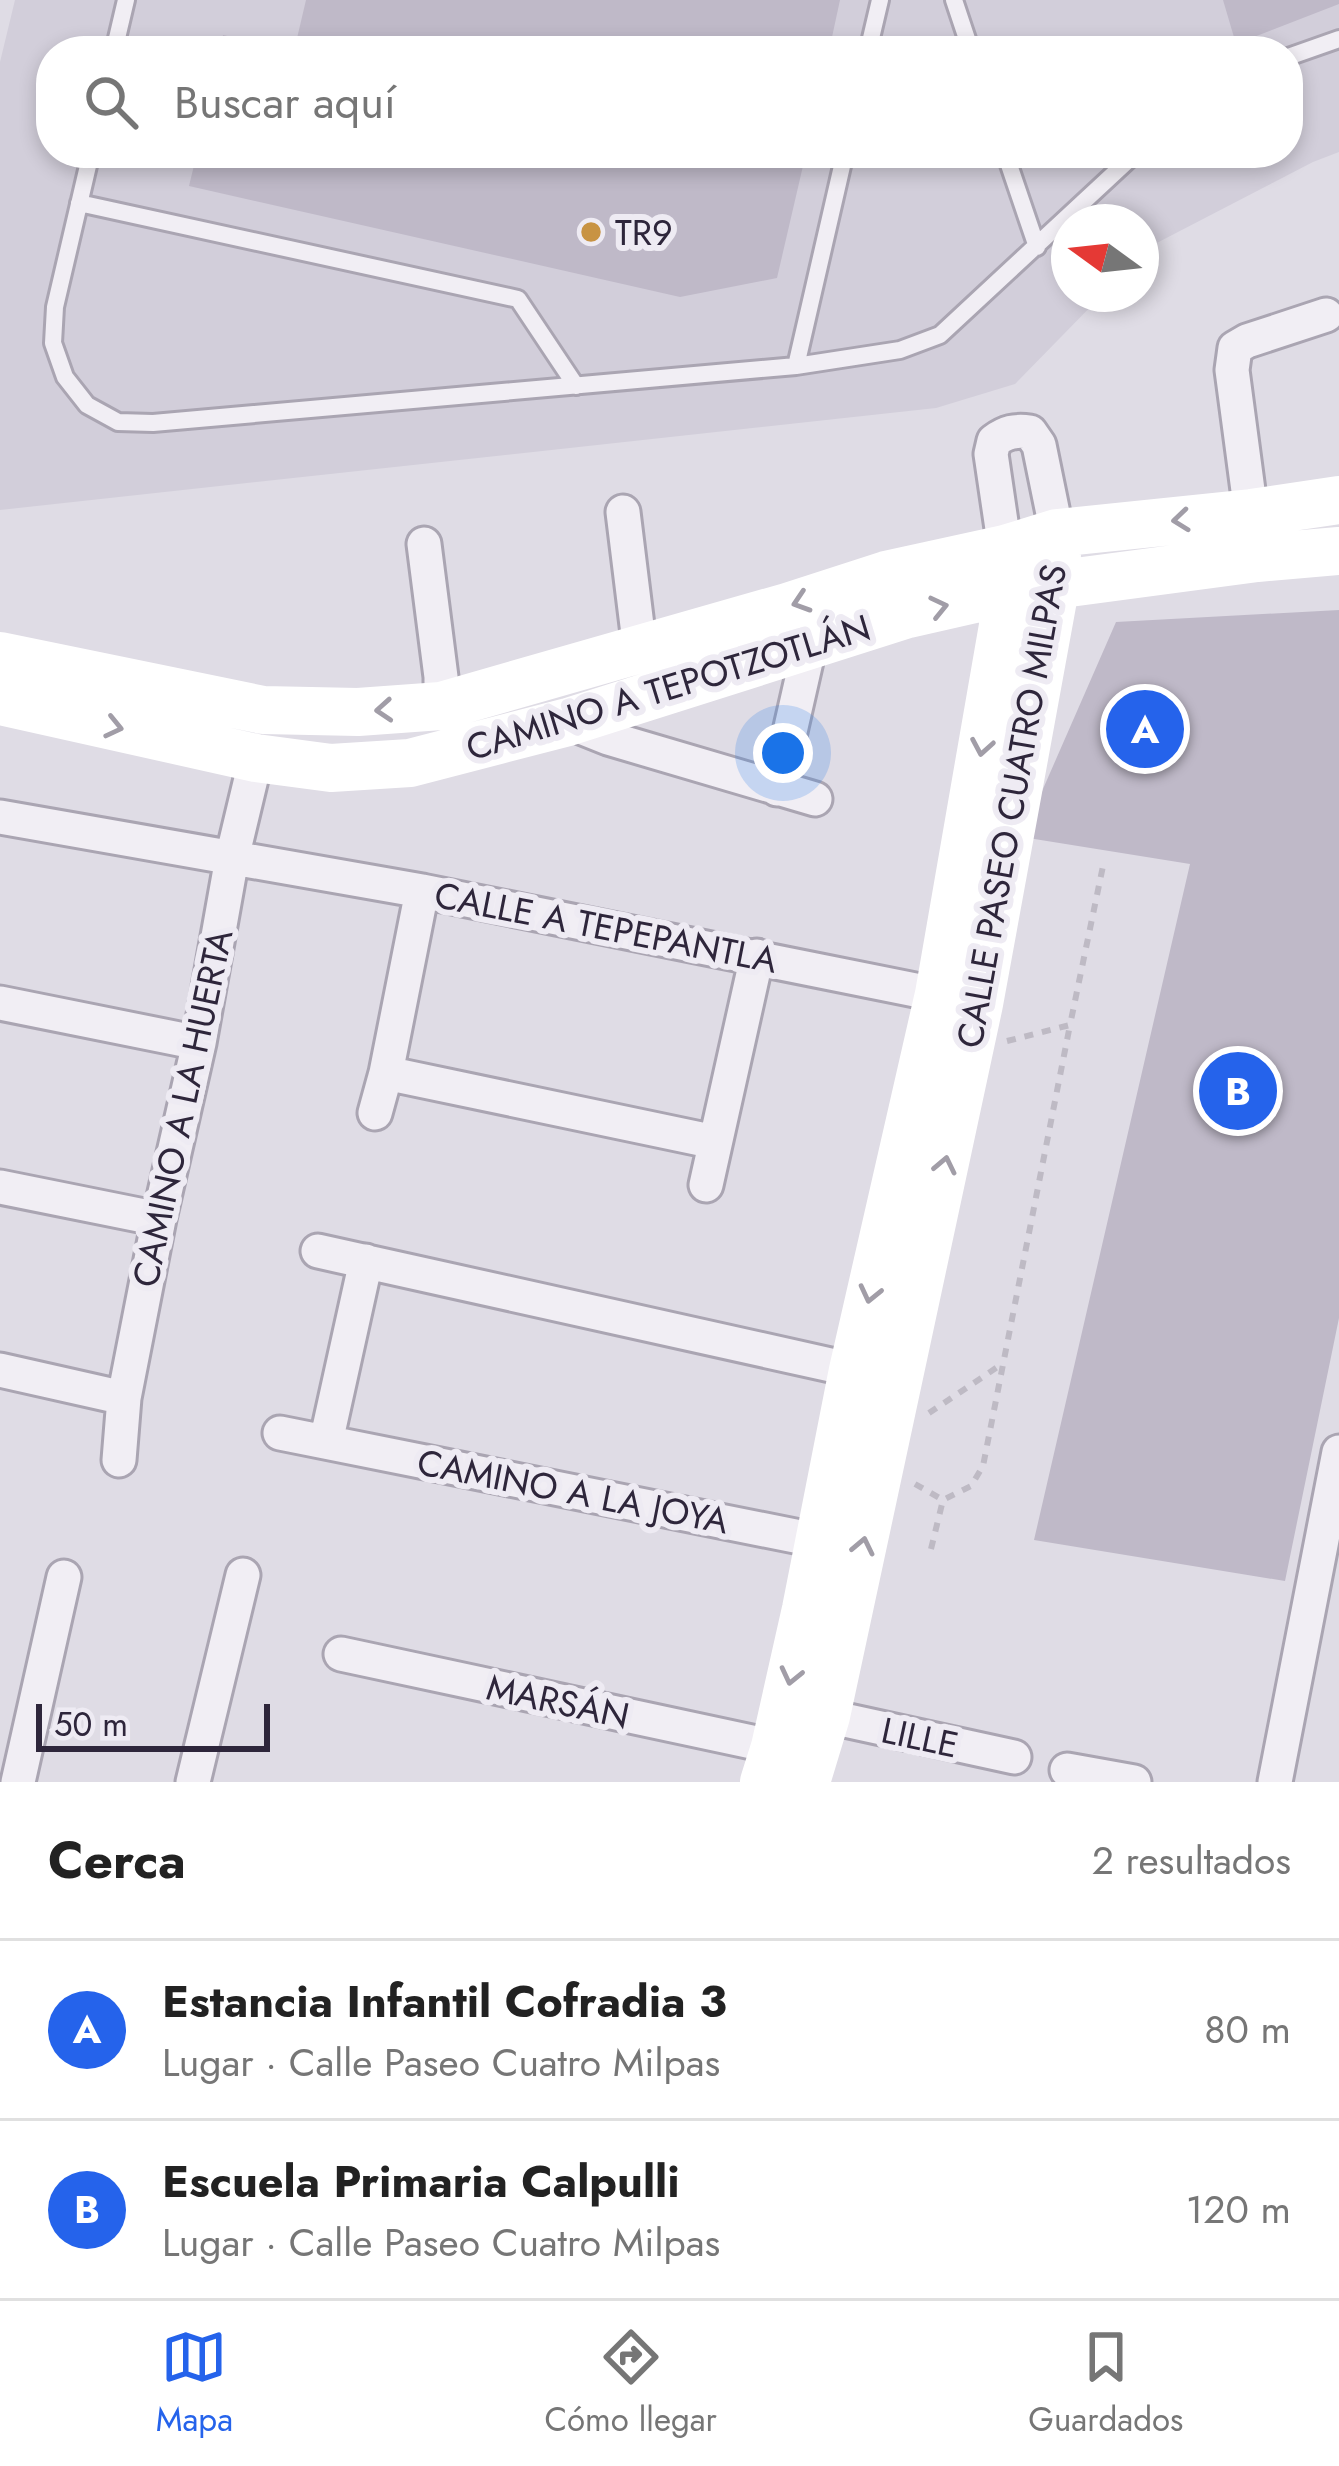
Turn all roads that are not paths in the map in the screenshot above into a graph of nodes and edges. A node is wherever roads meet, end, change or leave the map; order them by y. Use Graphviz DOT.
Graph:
graph roads {
  1 [pos="126,0"];
  2 [pos="880,0"];
  3 [pos="954,0"];
  4 [pos="118,36"];
  5 [pos="872,36"];
  6 [pos="966,36"];
  7 [pos="1339,39"];
  8 [pos="1303,52"];
  9 [pos="87,168"];
  10 [pos="842,168"];
  11 [pos="1011,168"];
  12 [pos="1120,168"];
  13 [pos="79,203"];
  14 [pos="1037,247"];
  15 [pos="1326,315"];
  16 [pos="796,366"];
  17 [pos="576,386"];
  18 [pos="1339,500"];
  19 [pos="623,512"];
  20 [pos="1251,513"];
  21 [pos="1057,533"];
  22 [pos="424,544"];
  23 [pos="1339,551"];
  24 [pos="1006,570"];
  25 [pos="1056,583"];
  26 [pos="809,648"];
  27 [pos="640,650"];
  28 [pos="0,656"];
  29 [pos="0,701"];
  30 [pos="441,706"];
  31 [pos="263,710"];
  32 [pos="568,722"];
  33 [pos="256,758"];
  34 [pos="777,789"];
  35 [pos="815,799"];
  36 [pos="0,817"];
  37 [pos="232,858"];
  38 [pos="422,891"];
  39 [pos="757,956"];
  40 [pos="959,999"];
  41 [pos="0,1003"];
  42 [pos="199,1043"];
  43 [pos="386,1072"];
  44 [pos="375,1113"];
  45 [pos="716,1142"];
  46 [pos="706,1185"];
  47 [pos="0,1187"];
  48 [pos="159,1219"];
  49 [pos="318,1251"];
  50 [pos="366,1261"];
  51 [pos="0,1370"];
  52 [pos="853,1370"];
  53 [pos="124,1398"];
  54 [pos="280,1433"];
  55 [pos="326,1442"];
  56 [pos="1339,1452"];
  57 [pos="119,1460"];
  58 [pos="820,1540"];
  59 [pos="243,1575"];
  60 [pos="64,1577"];
  61 [pos="827,1614"];
  62 [pos="341,1654"];
  63 [pos="826,1717"];
  64 [pos="1014,1757"];
  65 [pos="782,1770"];
  66 [pos="1067,1770"];
  67 [pos="18,1782"];
  68 [pos="194,1782"];
  69 [pos="1134,1782"];
  70 [pos="1275,1782"];
  1 -- 4 [label="lane"];
  2 -- 5 [label="lane"];
  3 -- 6 [label="lane"];
  7 -- 8 [label="lane"];
  9 -- 13 [label="lane"];
  10 -- 16 [label="lane"];
  11 -- 14 [label="lane"];
  12 -- 14 [label="lane"];
  13 -- 17 [label="lane"];
  13 -- 17 [label="lane"];
  14 -- 16 [label="lane"];
  15 -- 20 [label="street"];
  16 -- 17 [label="lane"];
  18 -- 20 [label="main road, CAMINO A TEPOTZOTLÁN"];
  19 -- 27 [label="street"];
  20 -- 21 [label="main road, CAMINO A TEPOTZOTLÁN, one-way"];
  21 -- 24 [label="main road, CAMINO A TEPOTZOTLÁN"];
  21 -- 24 [label="street, CALLE PASEO CUATRO MILPAS"];
  21 -- 25 [label="main road, CALLE PASEO CUATRO MILPAS"];
  22 -- 30 [label="street"];
  23 -- 25 [label="main road, CAMINO A TEPOTZOTLÁN"];
  24 -- 25 [label="main road, CAMINO A TEPOTZOTLÁN"];
  26 -- 24 [label="main road, CAMINO A TEPOTZOTLÁN, one-way"];
  24 -- 27 [label="main road, CAMINO A TEPOTZOTLÁN, one-way"];
  24 -- 40 [label="main road, CALLE PASEO CUATRO MILPAS, one-way"];
  25 -- 40 [label="main road, CALLE PASEO CUATRO MILPAS"];
  26 -- 32 [label="main road, CAMINO A TEPOTZOTLÁN"];
  26 -- 34 [label="street"];
  27 -- 30 [label="main road, CAMINO A TEPOTZOTLÁN"];
  28 -- 31 [label="main road, CAMINO A TEPOTZOTLÁN"];
  29 -- 33 [label="main road, CAMINO A TEPOTZOTLÁN, one-way"];
  30 -- 31 [label="main road, CAMINO A TEPOTZOTLÁN, one-way"];
  31 -- 33 [label="main road"];
  32 -- 33 [label="main road, CAMINO A TEPOTZOTLÁN"];
  32 -- 34 [label="street"];
  33 -- 37 [label="street, CAMINO A LA HUERTA"];
  34 -- 35 [label="street"];
  36 -- 37 [label="street, CALLE A TEPEPANTLA"];
  37 -- 38 [label="street, CALLE A TEPEPANTLA"];
  37 -- 42 [label="street, CAMINO A LA HUERTA"];
  38 -- 39 [label="street, CALLE A TEPEPANTLA"];
  38 -- 43 [label="street"];
  39 -- 40 [label="street, CALLE A TEPEPANTLA"];
  39 -- 45 [label="street"];
  40 -- 52 [label="main road, CALLE PASEO CUATRO MILPAS, one-way"];
  61 -- 40 [label="main road, CALLE PASEO CUATRO MILPAS, one-way"];
  41 -- 42 [label="street"];
  42 -- 48 [label="street, CAMINO A LA HUERTA"];
  43 -- 44 [label="street"];
  43 -- 45 [label="street"];
  45 -- 46 [label="street"];
  47 -- 48 [label="street"];
  48 -- 53 [label="street, CAMINO A LA HUERTA"];
  49 -- 50 [label="street"];
  50 -- 52 [label="street"];
  50 -- 55 [label="street"];
  51 -- 53 [label="street"];
  52 -- 58 [label="main road, CALLE PASEO CUATRO MILPAS"];
  53 -- 57 [label="street, CAMINO A LA HUERTA"];
  54 -- 55 [label="street, CAMINO A LA JOYA"];
  55 -- 58 [label="street, CAMINO A LA JOYA"];
  56 -- 70 [label="street"];
  58 -- 61 [label="main road, CALLE PASEO CUATRO MILPAS"];
  59 -- 68 [label="street"];
  60 -- 67 [label="street"];
  61 -- 63 [label="main road, CALLE PASEO CUATRO MILPAS"];
  61 -- 65 [label="main road, CALLE PASEO CUATRO MILPAS, one-way"];
  62 -- 65 [label="street, MARSÁN"];
  63 -- 64 [label="street, LILLE"];
  63 -- 65 [label="main road, CALLE PASEO CUATRO MILPAS"];
  66 -- 69 [label="street"];
}
